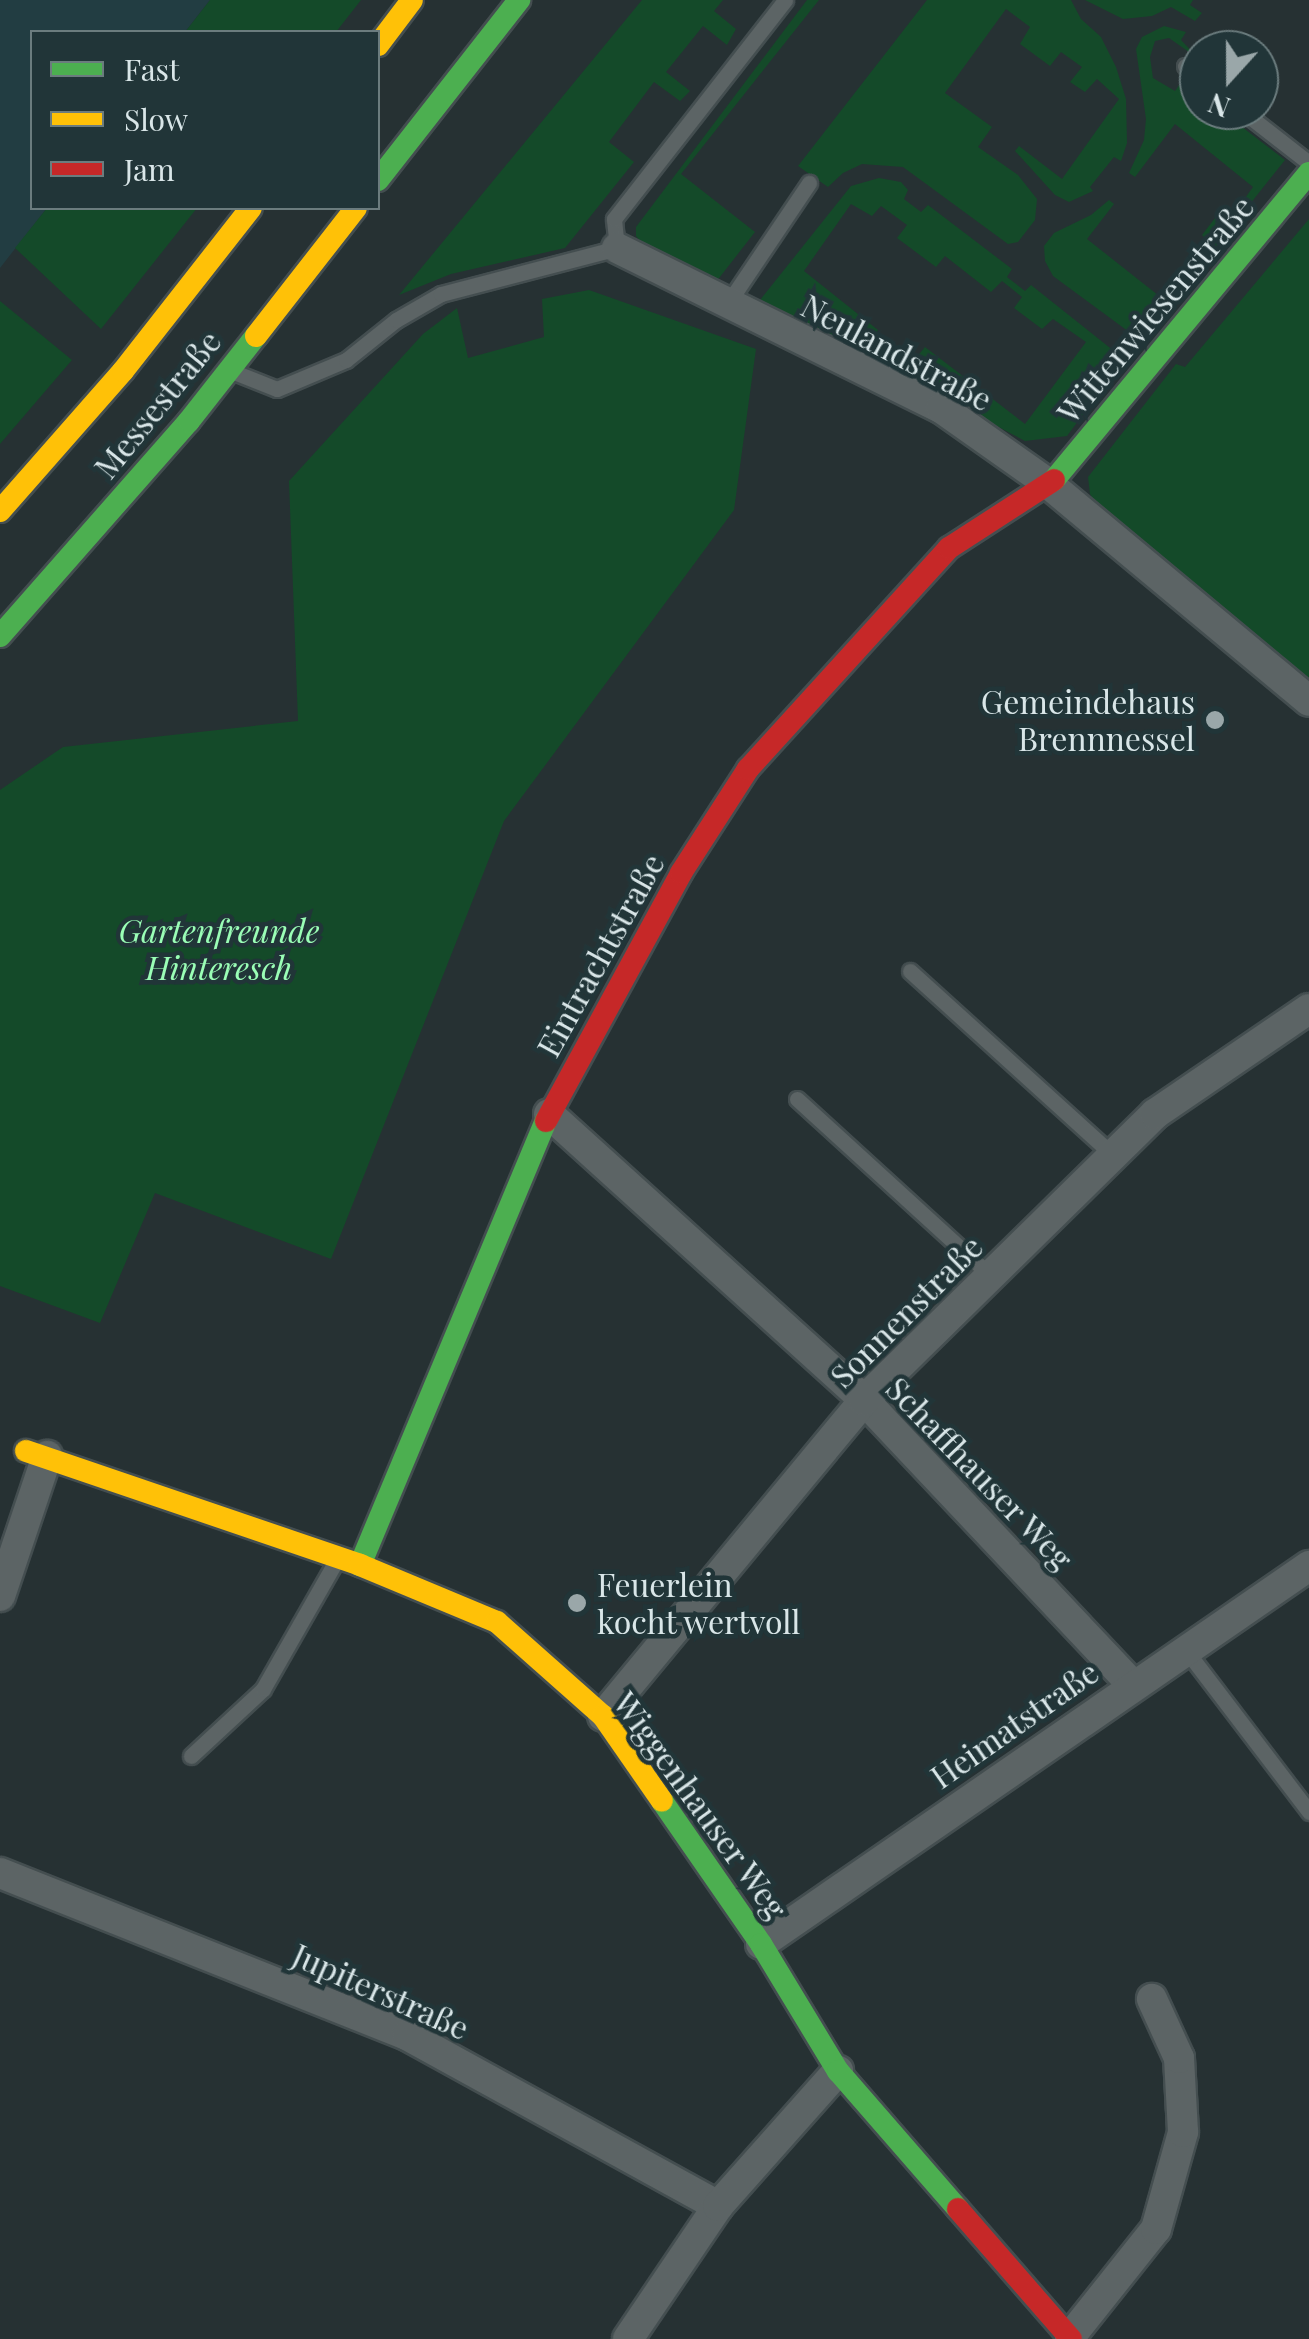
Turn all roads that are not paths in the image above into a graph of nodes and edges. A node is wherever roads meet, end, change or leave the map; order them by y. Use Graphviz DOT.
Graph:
graph roads {
  1 [pos="412,0"];
  2 [pos="519,0"];
  3 [pos="785,0"];
  4 [pos="380,42"];
  5 [pos="1267,130"];
  6 [pos="1309,163"];
  7 [pos="1309,174"];
  8 [pos="380,177"];
  9 [pos="808,183"];
  10 [pos="248,210"];
  11 [pos="354,210"];
  12 [pos="617,248"];
  13 [pos="728,303"];
  14 [pos="229,369"];
  15 [pos="1050,485"];
  16 [pos="0,511"];
  17 [pos="0,636"];
  18 [pos="1309,701"];
  19 [pos="910,970"];
  20 [pos="1309,1009"];
  21 [pos="797,1099"];
  22 [pos="549,1114"];
  23 [pos="1113,1156"];
  24 [pos="990,1276"];
  25 [pos="864,1400"];
  26 [pos="36,1453"];
  27 [pos="349,1562"];
  28 [pos="1309,1566"];
  29 [pos="0,1596"];
  30 [pos="1185,1649"];
  31 [pos="1132,1684"];
  32 [pos="603,1716"];
  33 [pos="191,1756"];
  34 [pos="1309,1812"];
  35 [pos="0,1873"];
  36 [pos="760,1944"];
  37 [pos="1152,1999"];
  38 [pos="838,2071"];
  39 [pos="718,2206"];
  40 [pos="1071,2338"];
  41 [pos="628,2339"];
  1 -- 4 [label="street"];
  2 -- 8 [label="street"];
  3 -- 12 [label="lane"];
  5 -- 6 [label="lane"];
  7 -- 15 [label="street, Wittenwiesenstraße"];
  9 -- 13 [label="lane"];
  10 -- 16 [label="street, Messestraße"];
  11 -- 14 [label="street, Messestraße"];
  12 -- 13 [label="street, Neulandstraße"];
  12 -- 14 [label="lane"];
  13 -- 15 [label="street, Neulandstraße"];
  14 -- 17 [label="street, Messestraße"];
  15 -- 18 [label="street, Neulandstraße"];
  15 -- 22 [label="street, Eintrachtstraße"];
  19 -- 23 [label="lane"];
  20 -- 23 [label="street, Sonnenstraße"];
  21 -- 24 [label="lane"];
  22 -- 25 [label="street, Schaffhauser Weg"];
  22 -- 27 [label="street, Eintrachtstraße"];
  23 -- 24 [label="street, Sonnenstraße"];
  24 -- 25 [label="street, Sonnenstraße"];
  25 -- 31 [label="street, Schaffhauser Weg"];
  25 -- 32 [label="street, Sonnenstraße"];
  26 -- 27 [label="street, Wiggenhauser Weg"];
  26 -- 29 [label="street"];
  27 -- 32 [label="street, Wiggenhauser Weg"];
  27 -- 33 [label="lane"];
  28 -- 30 [label="street, Heimatstraße"];
  30 -- 31 [label="street, Heimatstraße"];
  30 -- 34 [label="lane"];
  31 -- 36 [label="street, Heimatstraße"];
  32 -- 36 [label="street, Wiggenhauser Weg"];
  35 -- 39 [label="street, Jupiterstraße"];
  36 -- 38 [label="street, Wiggenhauser Weg"];
  37 -- 40 [label="street"];
  38 -- 39 [label="street"];
  38 -- 40 [label="street, Wiggenhauser Weg"];
  39 -- 41 [label="street"];
}
